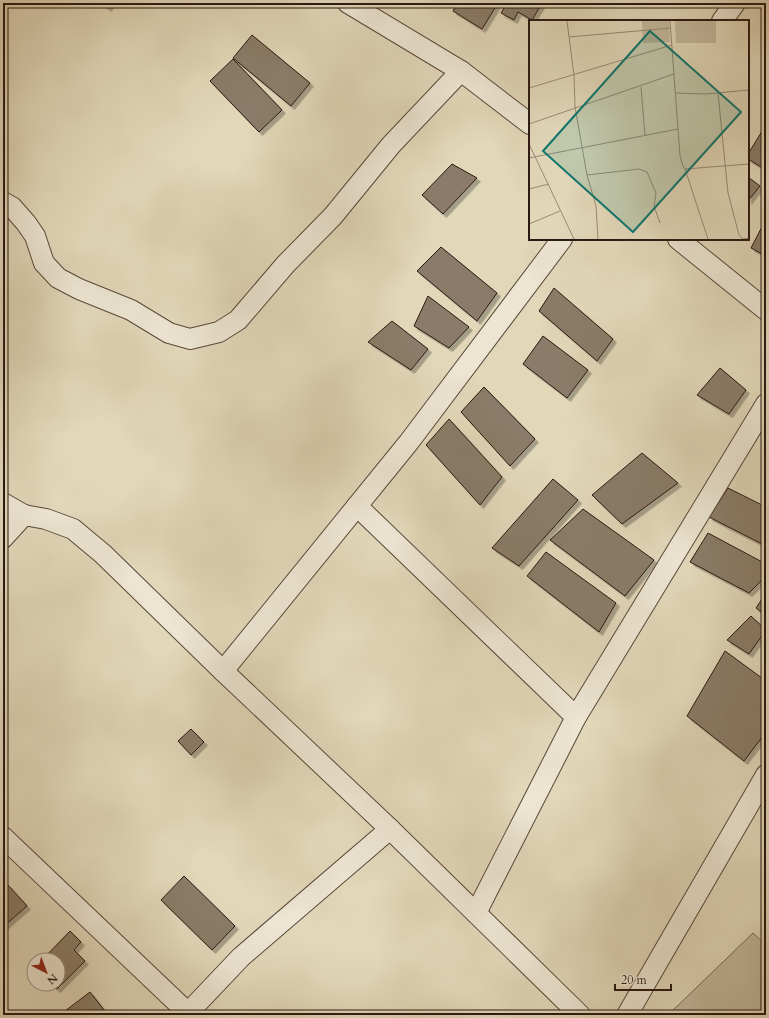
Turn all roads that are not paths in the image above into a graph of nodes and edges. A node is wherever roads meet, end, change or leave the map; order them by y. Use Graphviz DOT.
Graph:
graph roads {
  1 [pos="348,3"];
  2 [pos="735,3"];
  3 [pos="723,20"];
  4 [pos="460,71"];
  5 [pos="529,123"];
  6 [pos="3,202"];
  7 [pos="561,240"];
  8 [pos="679,240"];
  9 [pos="766,310"];
  10 [pos="766,404"];
  11 [pos="3,503"];
  12 [pos="357,506"];
  13 [pos="24,515"];
  14 [pos="3,538"];
  15 [pos="223,671"];
  16 [pos="576,717"];
  17 [pos="766,775"];
  18 [pos="390,829"];
  19 [pos="3,837"];
  20 [pos="476,913"];
  21 [pos="187,1014"];
  22 [pos="580,1015"];
  23 [pos="628,1015"];
  1 -- 4 [label="street"];
  2 -- 3 [label="street"];
  4 -- 5 [label="street"];
  4 -- 6 [label="street"];
  7 -- 12 [label="street"];
  8 -- 9 [label="street"];
  10 -- 16 [label="street"];
  11 -- 13 [label="street"];
  12 -- 15 [label="street"];
  12 -- 16 [label="street"];
  13 -- 14 [label="street"];
  13 -- 15 [label="street"];
  15 -- 18 [label="street"];
  16 -- 20 [label="street"];
  17 -- 23 [label="street"];
  18 -- 20 [label="street"];
  18 -- 21 [label="street"];
  19 -- 21 [label="street"];
  20 -- 22 [label="street"];
}
